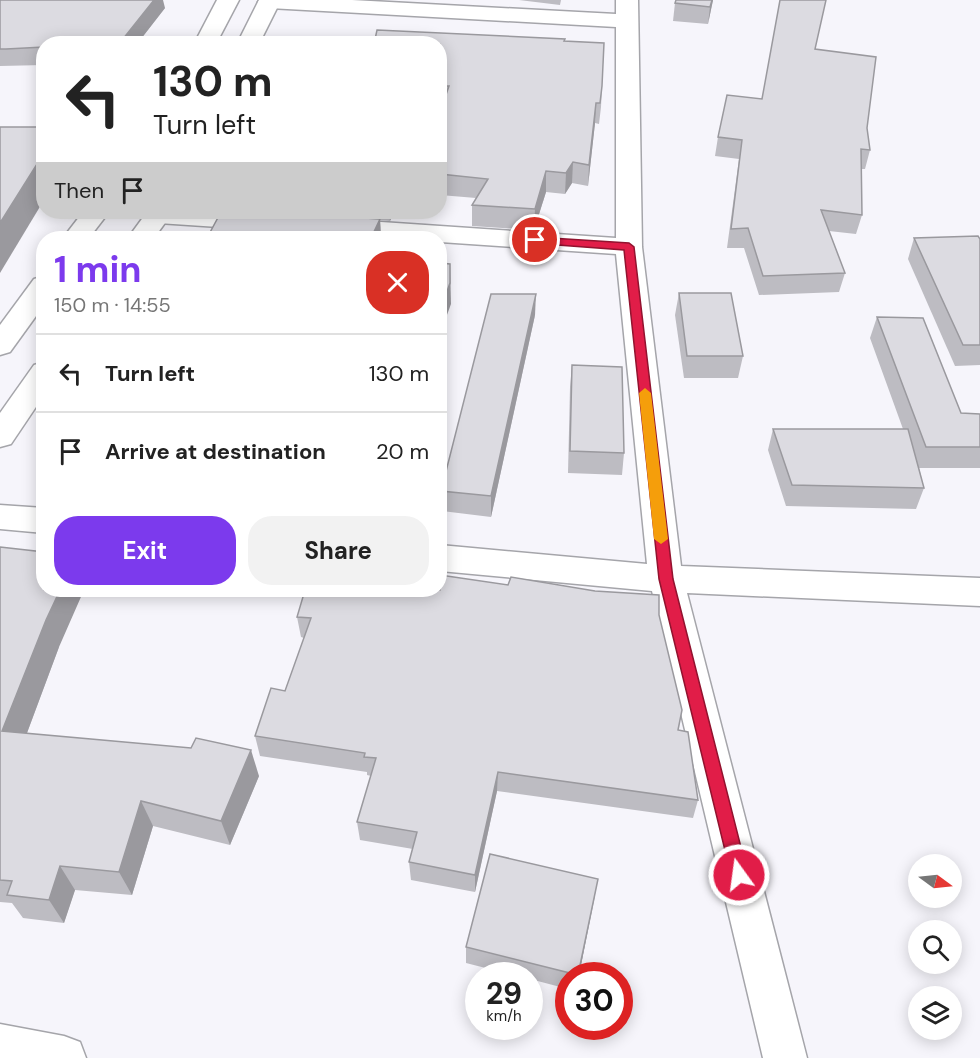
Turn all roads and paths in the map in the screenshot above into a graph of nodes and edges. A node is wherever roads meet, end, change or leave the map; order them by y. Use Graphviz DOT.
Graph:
graph roads {
  1 [pos="228,0"];
  2 [pos="269,1"];
  3 [pos="628,11"];
  4 [pos="209,36"];
  5 [pos="252,36"];
  6 [pos="91,219"];
  7 [pos="229,219"];
  8 [pos="81,231"];
  9 [pos="389,231"];
  10 [pos="447,235"];
  11 [pos="629,247"];
  12 [pos="36,296"];
  13 [pos="0,345"];
  14 [pos="36,384"];
  15 [pos="0,436"];
  16 [pos="0,517"];
  17 [pos="36,520"];
  18 [pos="447,559"];
  19 [pos="666,579"];
  20 [pos="980,592"];
  21 [pos="0,1046"];
  22 [pos="64,1058"];
  23 [pos="784,1058"];
  1 -- 4 [label="street"];
  2 -- 3 [label="street"];
  2 -- 5 [label="street"];
  3 -- 11 [label="street"];
  6 -- 8 [label="street"];
  7 -- 9 [label="street"];
  10 -- 11 [label="street"];
  11 -- 19 [label="street"];
  12 -- 13 [label="street"];
  14 -- 15 [label="street"];
  16 -- 17 [label="street"];
  18 -- 19 [label="street"];
  19 -- 20 [label="street"];
  19 -- 23 [label="street"];
  21 -- 22 [label="street"];
}
